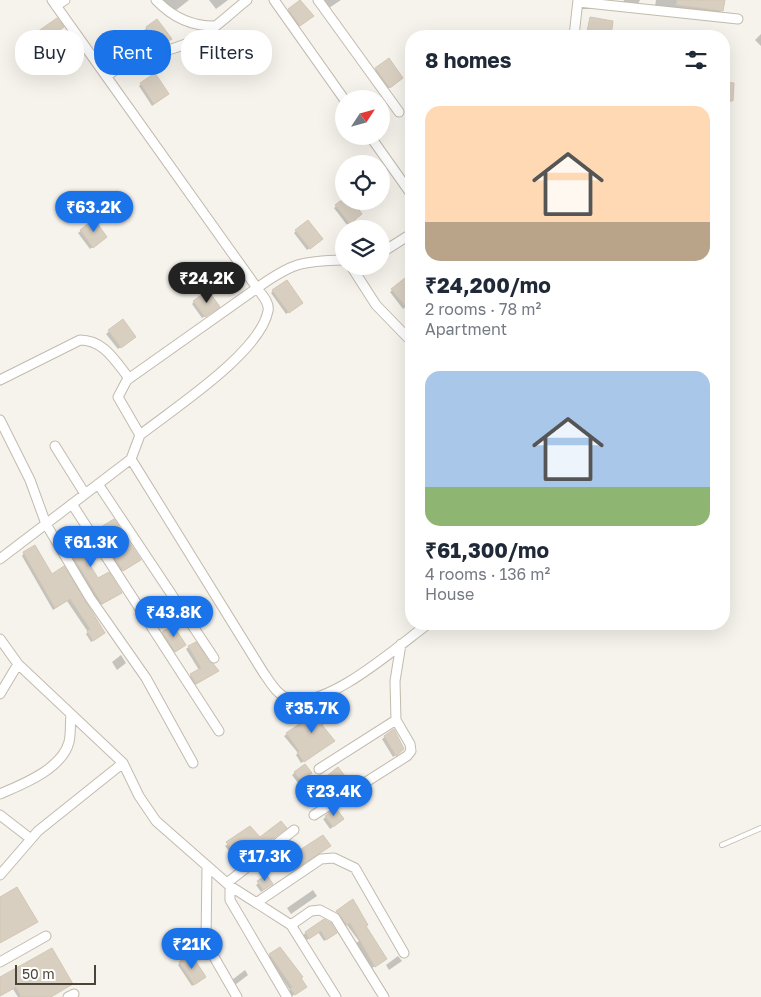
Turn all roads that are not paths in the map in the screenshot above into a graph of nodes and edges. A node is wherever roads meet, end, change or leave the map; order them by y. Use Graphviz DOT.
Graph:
graph roads {
  1 [pos="65,0"];
  2 [pos="156,0"];
  3 [pos="247,0"];
  4 [pos="274,0"];
  5 [pos="318,0"];
  6 [pos="578,1"];
  7 [pos="54,3"];
  8 [pos="738,19"];
  9 [pos="214,26"];
  10 [pos="575,30"];
  11 [pos="106,76"];
  12 [pos="338,90"];
  13 [pos="399,112"];
  14 [pos="376,145"];
  15 [pos="405,186"];
  16 [pos="405,238"];
  17 [pos="390,247"];
  18 [pos="335,260"];
  19 [pos="357,275"];
  20 [pos="256,288"];
  21 [pos="405,335"];
  22 [pos="129,378"];
  23 [pos="0,380"];
  24 [pos="0,420"];
  25 [pos="140,435"];
  26 [pos="55,446"];
  27 [pos="132,459"];
  28 [pos="98,484"];
  29 [pos="84,494"];
  30 [pos="72,504"];
  31 [pos="46,524"];
  32 [pos="0,559"];
  33 [pos="420,630"];
  34 [pos="0,639"];
  35 [pos="402,644"];
  36 [pos="214,658"];
  37 [pos="18,664"];
  38 [pos="0,694"];
  39 [pos="71,715"];
  40 [pos="396,720"];
  41 [pos="219,731"];
  42 [pos="123,763"];
  43 [pos="193,763"];
  44 [pos="319,769"];
  45 [pos="0,794"];
  46 [pos="0,815"];
  47 [pos="314,815"];
  48 [pos="761,828"];
  49 [pos="294,830"];
  50 [pos="31,839"];
  51 [pos="722,845"];
  52 [pos="207,866"];
  53 [pos="0,875"];
  54 [pos="228,884"];
  55 [pos="256,903"];
  56 [pos="291,925"];
  57 [pos="46,936"];
  58 [pos="404,953"];
  59 [pos="0,962"];
  60 [pos="237,997"];
  61 [pos="287,997"];
  62 [pos="336,997"];
  63 [pos="384,997"];
  1 -- 7 [label="street"];
  2 -- 9 [label="street"];
  3 -- 9 [label="street"];
  4 -- 12 [label="street"];
  5 -- 13 [label="street"];
  6 -- 8 [label="street"];
  6 -- 10 [label="street"];
  7 -- 11 [label="street"];
  9 -- 11 [label="street"];
  11 -- 20 [label="street"];
  14 -- 15 [label="street"];
  16 -- 17 [label="street"];
  18 -- 20 [label="street"];
  19 -- 21 [label="street"];
  20 -- 22 [label="street"];
  20 -- 25 [label="street"];
  22 -- 23 [label="street"];
  22 -- 25 [label="street"];
  24 -- 31 [label="street"];
  25 -- 27 [label="street"];
  26 -- 29 [label="street"];
  27 -- 28 [label="street"];
  27 -- 35 [label="street"];
  28 -- 29 [label="street"];
  28 -- 36 [label="street"];
  29 -- 30 [label="street"];
  30 -- 31 [label="street"];
  30 -- 41 [label="street"];
  31 -- 32 [label="street"];
  31 -- 43 [label="street"];
  33 -- 35 [label="street"];
  34 -- 37 [label="street"];
  35 -- 40 [label="street"];
  37 -- 38 [label="street"];
  37 -- 39 [label="street"];
  39 -- 42 [label="street"];
  39 -- 45 [label="street"];
  40 -- 44 [label="street"];
  40 -- 47 [label="street"];
  42 -- 50 [label="street"];
  42 -- 52 [label="street"];
  46 -- 50 [label="street"];
  48 -- 51 [label="lane"];
  49 -- 54 [label="street"];
  50 -- 53 [label="street"];
  52 -- 54 [label="street"];
  52 -- 60 [label="street"];
  54 -- 55 [label="street"];
  54 -- 61 [label="street"];
  55 -- 56 [label="street"];
  55 -- 58 [label="street"];
  56 -- 62 [label="street"];
  56 -- 63 [label="street"];
  57 -- 59 [label="street"];
}
